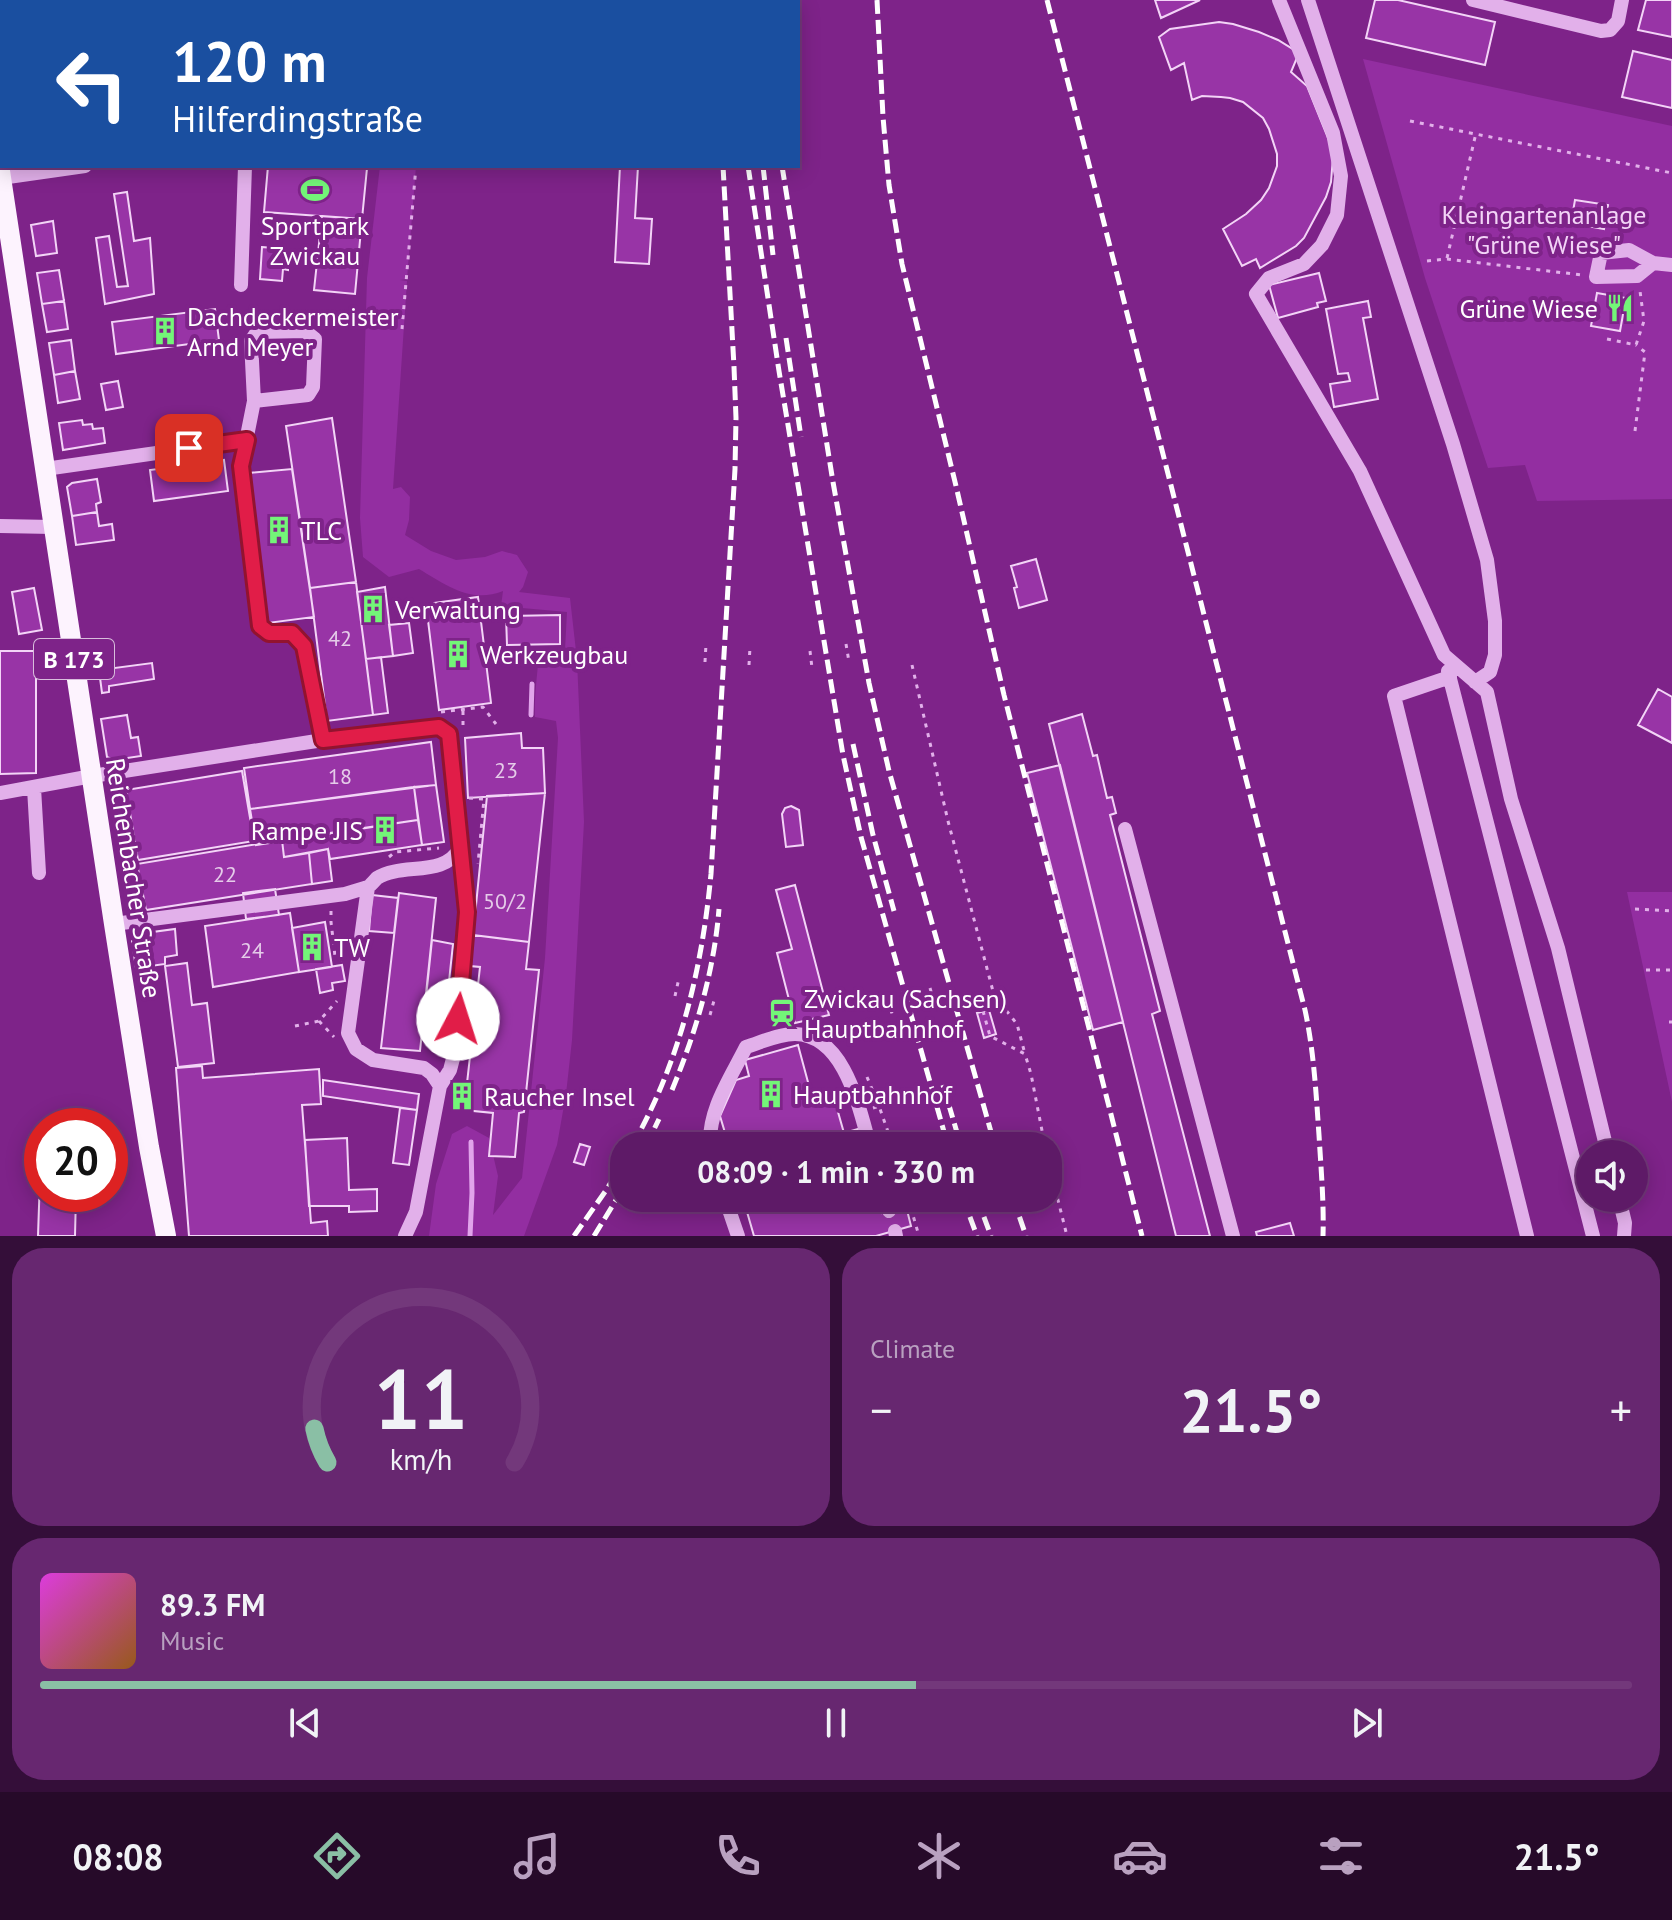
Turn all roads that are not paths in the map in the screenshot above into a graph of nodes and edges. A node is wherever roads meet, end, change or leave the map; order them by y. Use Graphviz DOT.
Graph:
graph roads {
  1 [pos="1279,0"];
  2 [pos="1308,0"];
  3 [pos="1473,0"];
  4 [pos="1622,0"];
  5 [pos="71,168"];
  6 [pos="245,168"];
  7 [pos="0,171"];
  8 [pos="1,178"];
  9 [pos="6,250"];
  10 [pos="1653,263"];
  11 [pos="1672,265"];
  12 [pos="241,285"];
  13 [pos="254,401"];
  14 [pos="247,440"];
  15 [pos="45,469"];
  16 [pos="0,526"];
  17 [pos="53,527"];
  18 [pos="1444,655"];
  19 [pos="1450,677"];
  20 [pos="1475,682"];
  21 [pos="323,740"];
  22 [pos="92,776"];
  23 [pos="34,788"];
  24 [pos="0,793"];
  25 [pos="1125,829"];
  26 [pos="460,848"];
  27 [pos="39,873"];
  28 [pos="368,887"];
  29 [pos="114,924"];
  30 [pos="440,1086"];
  31 [pos="711,1132"];
  32 [pos="866,1132"];
  33 [pos="1605,1140"];
  34 [pos="730,1212"];
  35 [pos="1622,1212"];
  36 [pos="166,1236"];
  37 [pos="405,1236"];
  38 [pos="738,1236"];
  39 [pos="1233,1236"];
  40 [pos="1527,1236"];
  41 [pos="1593,1236"];
  42 [pos="1624,1236"];
  1 -- 18 [label="street"];
  2 -- 20 [label="street"];
  3 -- 4 [label="street"];
  5 -- 8 [label="street"];
  6 -- 12 [label="street"];
  7 -- 8 [label="main road, Reichenbacher Straße / B 173"];
  8 -- 9 [label="main road, Reichenbacher Straße / B 173"];
  9 -- 15 [label="main road, Reichenbacher Straße / B 173"];
  10 -- 10 [label="street"];
  10 -- 11 [label="street"];
  13 -- 13 [label="street"];
  13 -- 14 [label="street"];
  14 -- 15 [label="street"];
  14 -- 21 [label="street"];
  15 -- 17 [label="main road, Reichenbacher Straße / B 173"];
  16 -- 17 [label="street"];
  17 -- 22 [label="main road, Reichenbacher Straße / B 173"];
  18 -- 19 [label="street"];
  18 -- 20 [label="street"];
  19 -- 40 [label="street"];
  19 -- 41 [label="street"];
  20 -- 33 [label="street"];
  21 -- 22 [label="street"];
  21 -- 26 [label="street"];
  22 -- 23 [label="street"];
  22 -- 29 [label="main road, Reichenbacher Straße / B 173"];
  23 -- 24 [label="street"];
  23 -- 27 [label="street"];
  25 -- 39 [label="street"];
  26 -- 28 [label="street"];
  26 -- 30 [label="street"];
  28 -- 29 [label="street"];
  28 -- 30 [label="street"];
  29 -- 36 [label="main road, Reichenbacher Straße / B 173"];
  30 -- 37 [label="street"];
  31 -- 32 [label="street"];
  34 -- 38 [label="street"];
  35 -- 42 [label="street"];
}
